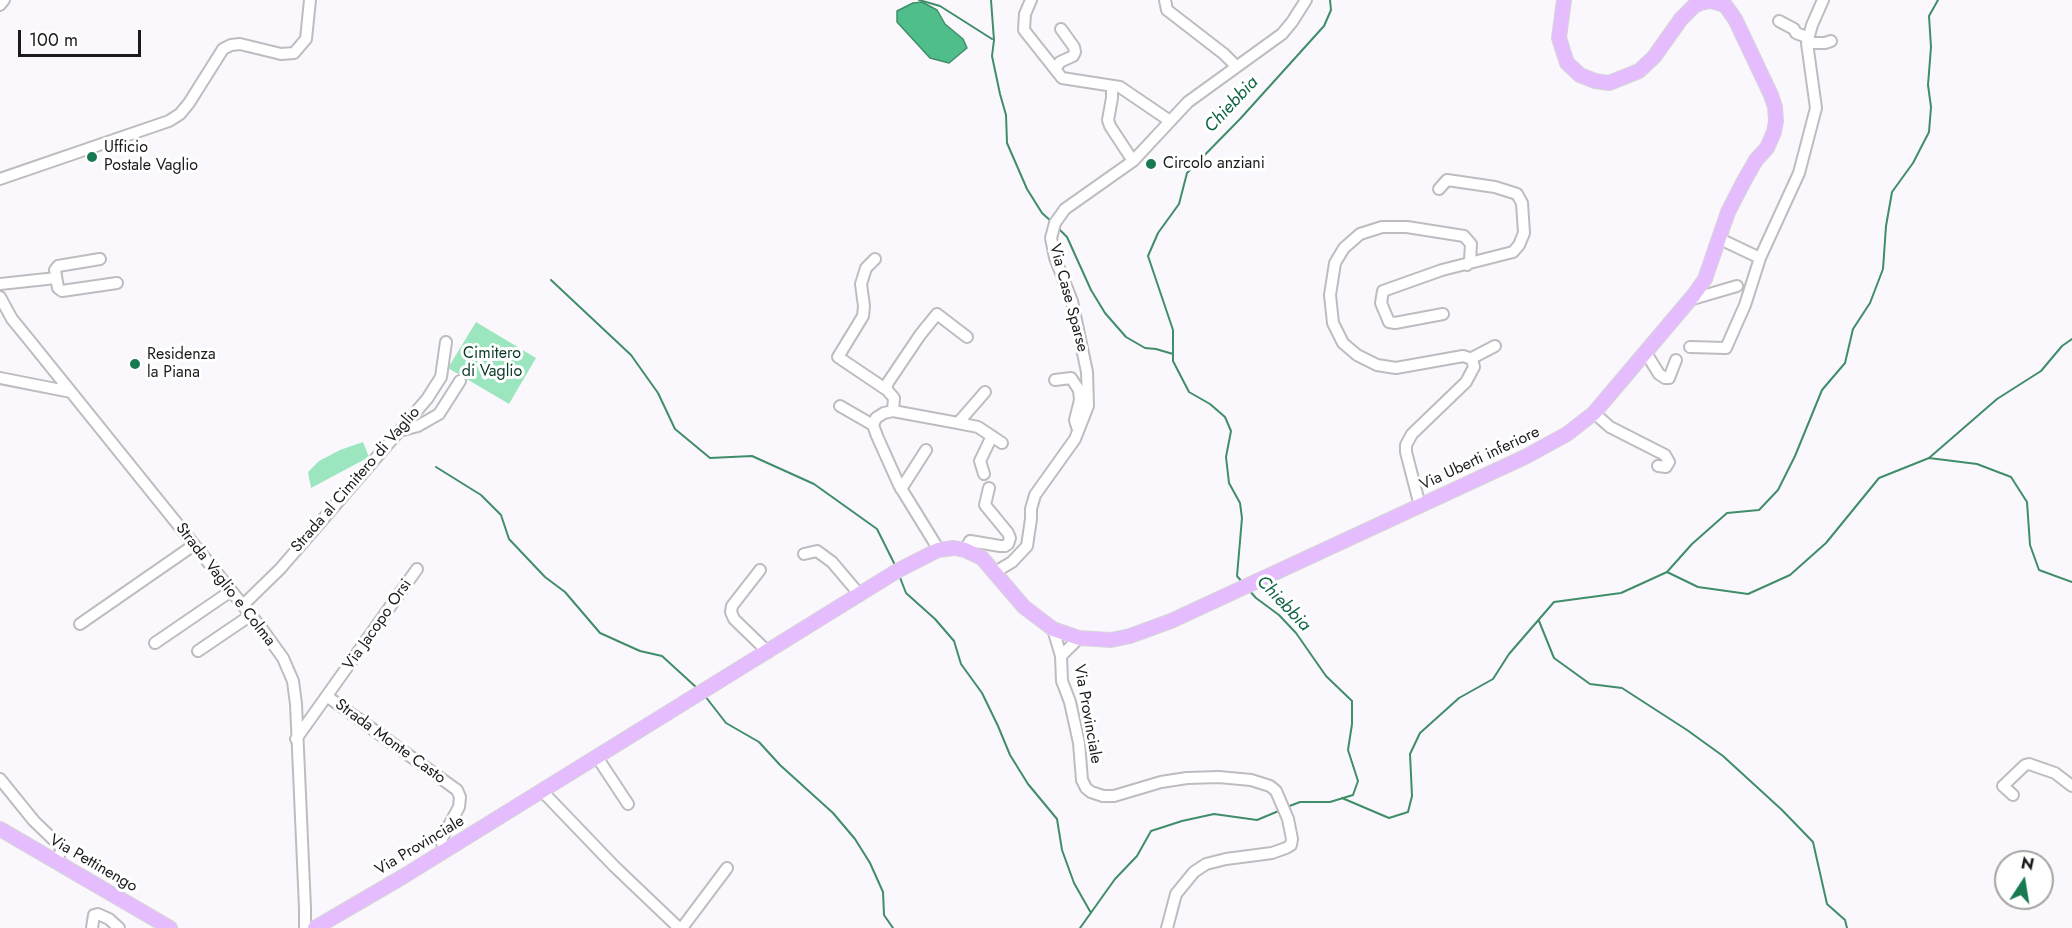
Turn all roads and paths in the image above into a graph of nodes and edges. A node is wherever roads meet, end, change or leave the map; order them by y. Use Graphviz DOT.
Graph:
graph roads {
  1 [pos="4,0"];
  2 [pos="310,0"];
  3 [pos="1031,0"];
  4 [pos="1166,0"];
  5 [pos="1306,0"];
  6 [pos="1566,0"];
  7 [pos="1823,0"];
  8 [pos="1708,1"];
  9 [pos="0,5"];
  10 [pos="1779,21"];
  11 [pos="1061,29"];
  12 [pos="1831,40"];
  13 [pos="1808,41"];
  14 [pos="1236,66"];
  15 [pos="1056,68"];
  16 [pos="1112,86"];
  17 [pos="1170,121"];
  18 [pos="1133,161"];
  19 [pos="0,179"];
  20 [pos="1439,189"];
  21 [pos="1720,239"];
  22 [pos="1760,258"];
  23 [pos="100,259"];
  24 [pos="875,259"];
  25 [pos="1467,265"];
  26 [pos="56,278"];
  27 [pos="117,283"];
  28 [pos="0,284"];
  29 [pos="1737,286"];
  30 [pos="0,297"];
  31 [pos="1689,300"];
  32 [pos="1443,314"];
  33 [pos="967,337"];
  34 [pos="446,342"];
  35 [pos="1495,346"];
  36 [pos="1690,347"];
  37 [pos="1646,353"];
  38 [pos="1472,358"];
  39 [pos="1676,360"];
  40 [pos="0,378"];
  41 [pos="1055,380"];
  42 [pos="460,381"];
  43 [pos="887,390"];
  44 [pos="71,392"];
  45 [pos="985,392"];
  46 [pos="840,406"];
  47 [pos="893,411"];
  48 [pos="1594,413"];
  49 [pos="958,423"];
  50 [pos="873,425"];
  51 [pos="1078,430"];
  52 [pos="398,431"];
  53 [pos="992,436"];
  54 [pos="1002,443"];
  55 [pos="926,450"];
  56 [pos="1658,466"];
  57 [pos="984,474"];
  58 [pos="989,488"];
  59 [pos="901,489"];
  60 [pos="1420,506"];
  61 [pos="194,545"];
  62 [pos="939,550"];
  63 [pos="965,550"];
  64 [pos="804,554"];
  65 [pos="417,569"];
  66 [pos="760,570"];
  67 [pos="995,572"];
  68 [pos="231,591"];
  69 [pos="860,595"];
  70 [pos="243,605"];
  71 [pos="251,615"];
  72 [pos="80,624"];
  73 [pos="1053,629"];
  74 [pos="1079,638"];
  75 [pos="155,643"];
  76 [pos="198,651"];
  77 [pos="768,652"];
  78 [pos="1060,656"];
  79 [pos="328,697"];
  80 [pos="296,740"];
  81 [pos="597,757"];
  82 [pos="0,778"];
  83 [pos="2072,786"];
  84 [pos="542,791"];
  85 [pos="2013,795"];
  86 [pos="628,804"];
  87 [pos="0,829"];
  88 [pos="445,851"];
  89 [pos="55,861"];
  90 [pos="727,868"];
  91 [pos="92,928"];
  92 [pos="119,928"];
  93 [pos="170,928"];
  94 [pos="304,928"];
  95 [pos="315,928"];
  96 [pos="680,928"];
  97 [pos="1167,928"];
  1 -- 9 [label="street"];
  2 -- 19 [label="street"];
  3 -- 15 [label="street"];
  4 -- 14 [label="street"];
  5 -- 14 [label="street, Via Case Sparse"];
  6 -- 8 [label="main road"];
  7 -- 13 [label="street"];
  8 -- 21 [label="main road, Via Uberti inferiore"];
  10 -- 13 [label="street"];
  11 -- 15 [label="street"];
  12 -- 13 [label="street"];
  13 -- 22 [label="street"];
  14 -- 17 [label="street, Via Case Sparse"];
  15 -- 16 [label="street"];
  16 -- 17 [label="street"];
  16 -- 18 [label="street"];
  17 -- 18 [label="street, Via Case Sparse"];
  18 -- 51 [label="street, Via Case Sparse"];
  20 -- 25 [label="street"];
  21 -- 22 [label="street"];
  21 -- 31 [label="main road, Via Uberti inferiore"];
  22 -- 36 [label="street"];
  23 -- 26 [label="street"];
  24 -- 43 [label="street"];
  25 -- 32 [label="street"];
  25 -- 38 [label="street"];
  26 -- 27 [label="street"];
  26 -- 28 [label="street"];
  29 -- 31 [label="street"];
  30 -- 44 [label="street, Strada Vaglio e Colma"];
  31 -- 37 [label="main road, Via Uberti inferiore"];
  33 -- 43 [label="street"];
  34 -- 52 [label="street, Strada al Cimitero di Vaglio"];
  35 -- 38 [label="street"];
  37 -- 39 [label="street"];
  37 -- 48 [label="main road, Via Uberti inferiore"];
  38 -- 60 [label="street"];
  40 -- 44 [label="street"];
  41 -- 51 [label="street"];
  42 -- 52 [label="street"];
  43 -- 47 [label="street"];
  44 -- 61 [label="street, Strada Vaglio e Colma"];
  45 -- 49 [label="street"];
  46 -- 50 [label="street"];
  47 -- 49 [label="street"];
  47 -- 50 [label="street"];
  48 -- 56 [label="street"];
  48 -- 60 [label="main road, Via Uberti inferiore"];
  49 -- 53 [label="street"];
  50 -- 59 [label="street"];
  51 -- 67 [label="street, Via Case Sparse"];
  52 -- 70 [label="street, Strada al Cimitero di Vaglio"];
  53 -- 54 [label="street"];
  53 -- 57 [label="street"];
  55 -- 59 [label="street"];
  58 -- 63 [label="street"];
  59 -- 62 [label="street"];
  60 -- 74 [label="main road, Via Uberti inferiore"];
  61 -- 68 [label="street, Strada Vaglio e Colma"];
  61 -- 72 [label="street"];
  62 -- 63 [label="main road"];
  62 -- 69 [label="main road, Via Provinciale"];
  63 -- 67 [label="main road, Via Uberti inferiore"];
  64 -- 69 [label="street"];
  65 -- 79 [label="street, Via Jacopo Orsi"];
  66 -- 77 [label="street"];
  67 -- 73 [label="main road, Via Uberti inferiore"];
  68 -- 70 [label="street, Strada Vaglio e Colma"];
  68 -- 75 [label="street"];
  69 -- 77 [label="main road, Via Provinciale"];
  70 -- 71 [label="street, Strada Vaglio e Colma"];
  71 -- 76 [label="street"];
  71 -- 80 [label="street, Strada Vaglio e Colma"];
  73 -- 74 [label="main road, Via Uberti inferiore"];
  73 -- 78 [label="street, Via Provinciale"];
  74 -- 78 [label="street, Via Provinciale"];
  77 -- 81 [label="main road, Via Provinciale"];
  78 -- 97 [label="street, Via Provinciale"];
  79 -- 80 [label="street, Via Jacopo Orsi"];
  79 -- 88 [label="street, Strada Monte Casto"];
  80 -- 94 [label="street, Strada Vaglio e Colma"];
  81 -- 84 [label="main road, Via Provinciale"];
  81 -- 86 [label="street"];
  82 -- 89 [label="street"];
  83 -- 85 [label="street"];
  84 -- 88 [label="main road, Via Provinciale"];
  84 -- 96 [label="street"];
  87 -- 89 [label="main road, Via Pettinengo"];
  88 -- 95 [label="main road, Via Provinciale"];
  89 -- 93 [label="main road, Via Pettinengo"];
  90 -- 96 [label="street"];
  91 -- 92 [label="street"];
}
